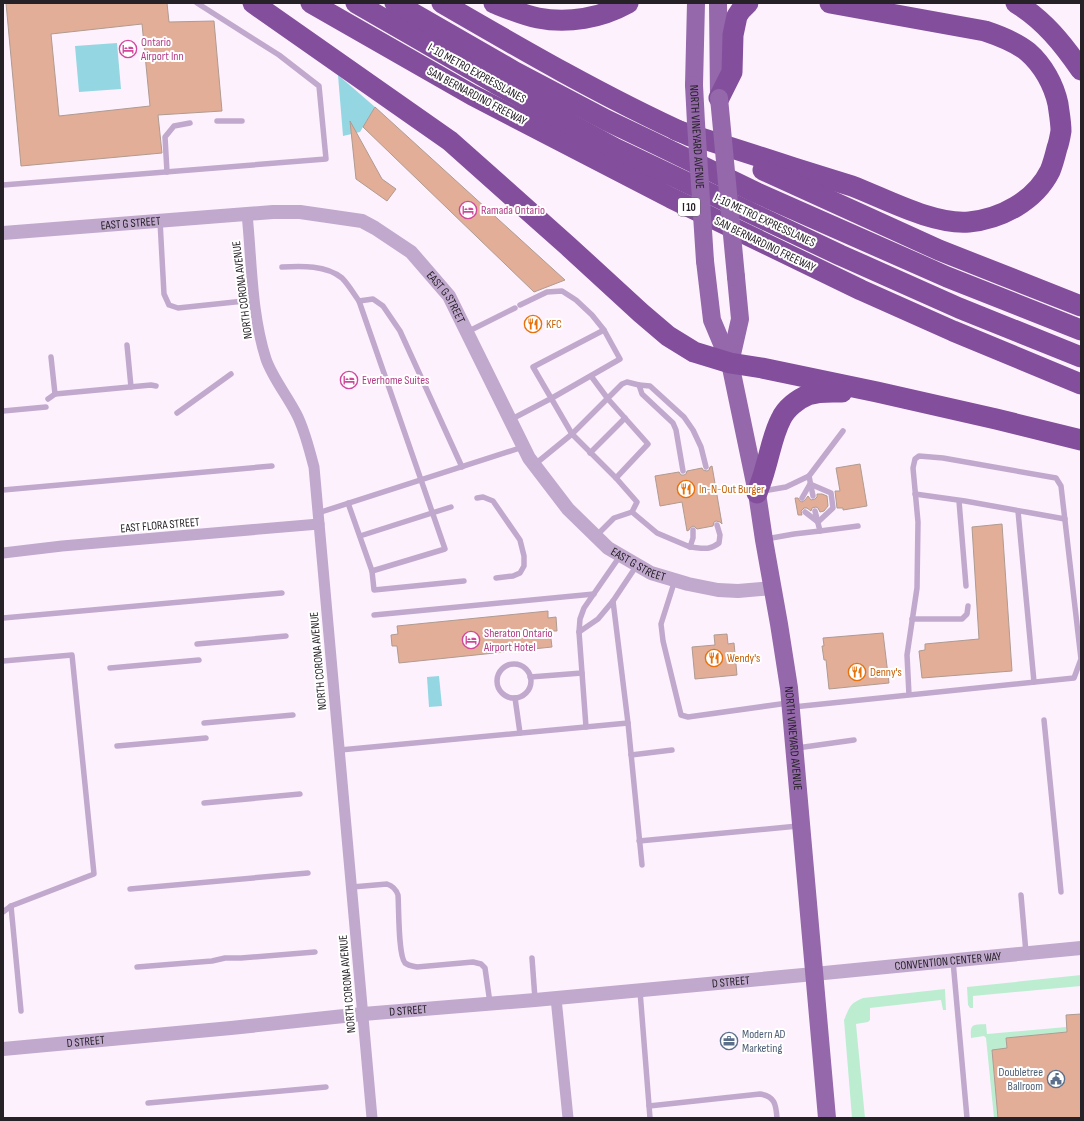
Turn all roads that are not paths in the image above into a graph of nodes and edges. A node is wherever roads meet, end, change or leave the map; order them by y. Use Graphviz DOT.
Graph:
graph roads {
  1 [pos="197,3"];
  2 [pos="253,3"];
  3 [pos="311,3"];
  4 [pos="356,3"];
  5 [pos="395,3"];
  6 [pos="442,3"];
  7 [pos="494,3"];
  8 [pos="628,3"];
  9 [pos="696,3"];
  10 [pos="718,3"];
  11 [pos="748,3"];
  12 [pos="830,3"];
  13 [pos="1016,3"];
  14 [pos="1081,70"];
  15 [pos="719,98"];
  16 [pos="217,121"];
  17 [pos="242,121"];
  18 [pos="190,123"];
  19 [pos="676,130"];
  20 [pos="167,172"];
  21 [pos="3,185"];
  22 [pos="247,214"];
  23 [pos="160,221"];
  24 [pos="3,230"];
  25 [pos="282,266"];
  26 [pos="254,300"];
  27 [pos="359,301"];
  28 [pos="1081,306"];
  29 [pos="604,330"];
  30 [pos="1081,330"];
  31 [pos="467,332"];
  32 [pos="127,345"];
  33 [pos="51,357"];
  34 [pos="1081,357"];
  35 [pos="730,363"];
  36 [pos="231,374"];
  37 [pos="590,376"];
  38 [pos="1081,384"];
  39 [pos="638,385"];
  40 [pos="156,386"];
  41 [pos="131,387"];
  42 [pos="877,392"];
  43 [pos="55,394"];
  44 [pos="552,398"];
  45 [pos="48,399"];
  46 [pos="608,399"];
  47 [pos="46,407"];
  48 [pos="3,411"];
  49 [pos="177,413"];
  50 [pos="625,418"];
  51 [pos="510,420"];
  52 [pos="843,431"];
  53 [pos="572,434"];
  54 [pos="1081,440"];
  55 [pos="523,447"];
  56 [pos="590,453"];
  57 [pos="534,465"];
  58 [pos="272,466"];
  59 [pos="462,467"];
  60 [pos="706,467"];
  61 [pos="683,471"];
  62 [pos="809,476"];
  63 [pos="616,478"];
  64 [pos="421,480"];
  65 [pos="810,484"];
  66 [pos="3,490"];
  67 [pos="757,493"];
  68 [pos="915,494"];
  69 [pos="813,496"];
  70 [pos="477,498"];
  71 [pos="802,498"];
  72 [pos="959,501"];
  73 [pos="348,503"];
  74 [pos="451,507"];
  75 [pos="815,511"];
  76 [pos="1018,511"];
  77 [pos="632,512"];
  78 [pos="805,512"];
  79 [pos="433,513"];
  80 [pos="319,518"];
  81 [pos="1065,520"];
  82 [pos="818,522"];
  83 [pos="717,525"];
  84 [pos="858,526"];
  85 [pos="693,530"];
  86 [pos="820,531"];
  87 [pos="360,536"];
  88 [pos="596,536"];
  89 [pos="764,540"];
  90 [pos="690,547"];
  91 [pos="3,553"];
  92 [pos="620,555"];
  93 [pos="637,565"];
  94 [pos="372,571"];
  95 [pos="496,578"];
  96 [pos="675,580"];
  97 [pos="464,581"];
  98 [pos="966,586"];
  99 [pos="773,588"];
  100 [pos="282,593"];
  101 [pos="594,594"];
  102 [pos="613,601"];
  103 [pos="968,606"];
  104 [pos="374,615"];
  105 [pos="3,618"];
  106 [pos="912,619"];
  107 [pos="579,632"];
  108 [pos="286,636"];
  109 [pos="198,644"];
  110 [pos="199,660"];
  111 [pos="3,661"];
  112 [pos="110,668"];
  113 [pos="582,673"];
  114 [pos="530,677"];
  115 [pos="1034,682"];
  116 [pos="909,695"];
  117 [pos="516,698"];
  118 [pos="790,705"];
  119 [pos="293,715"];
  120 [pos="1044,720"];
  121 [pos="204,723"];
  122 [pos="628,723"];
  123 [pos="586,727"];
  124 [pos="520,733"];
  125 [pos="206,738"];
  126 [pos="854,740"];
  127 [pos="117,746"];
  128 [pos="794,748"];
  129 [pos="340,750"];
  130 [pos="672,750"];
  131 [pos="631,755"];
  132 [pos="300,794"];
  133 [pos="204,803"];
  134 [pos="801,826"];
  135 [pos="640,841"];
  136 [pos="642,865"];
  137 [pos="308,873"];
  138 [pos="352,888"];
  139 [pos="130,889"];
  140 [pos="1061,892"];
  141 [pos="1021,895"];
  142 [pos="11,906"];
  143 [pos="3,912"];
  144 [pos="1081,948"];
  145 [pos="314,952"];
  146 [pos="1026,953"];
  147 [pos="532,958"];
  148 [pos="953,961"];
  149 [pos="137,967"];
  150 [pos="814,974"];
  151 [pos="640,990"];
  152 [pos="556,998"];
  153 [pos="535,1000"];
  154 [pos="490,1004"];
  155 [pos="21,1011"];
  156 [pos="362,1014"];
  157 [pos="3,1049"];
  158 [pos="326,1087"];
  159 [pos="148,1103"];
  160 [pos="649,1106"];
  161 [pos="372,1118"];
  162 [pos="568,1118"];
  163 [pos="650,1118"];
  164 [pos="777,1118"];
  165 [pos="827,1118"];
  166 [pos="967,1118"];
  1 -- 20 [label="lane"];
  2 -- 35 [label="highway"];
  3 -- 38 [label="highway, SAN BERNARDINO FREEWAY / I 10"];
  4 -- 34 [label="highway, I-10 METRO EXPRESSLANES"];
  5 -- 30 [label="highway, I-10 METRO EXPRESSLANES"];
  6 -- 19 [label="highway"];
  7 -- 8 [label="highway"];
  9 -- 35 [label="main road, NORTH VINEYARD AVENUE, bridge"];
  10 -- 15 [label="main road, NORTH VINEYARD AVENUE"];
  11 -- 15 [label="highway"];
  12 -- 19 [label="highway"];
  13 -- 14 [label="highway"];
  15 -- 35 [label="main road, NORTH VINEYARD AVENUE, bridge"];
  16 -- 17 [label="lane"];
  18 -- 20 [label="lane"];
  19 -- 28 [label="highway"];
  20 -- 21 [label="lane"];
  22 -- 23 [label="street, EAST G STREET"];
  22 -- 26 [label="street, NORTH CORONA AVENUE"];
  22 -- 31 [label="street, EAST G STREET"];
  23 -- 24 [label="street, EAST G STREET"];
  23 -- 26 [label="lane"];
  25 -- 27 [label="lane"];
  26 -- 80 [label="street, NORTH CORONA AVENUE"];
  27 -- 59 [label="lane"];
  27 -- 64 [label="lane"];
  29 -- 31 [label="lane"];
  29 -- 37 [label="lane"];
  29 -- 44 [label="lane"];
  31 -- 51 [label="street, EAST G STREET"];
  32 -- 41 [label="lane"];
  33 -- 43 [label="lane"];
  35 -- 42 [label="highway"];
  35 -- 67 [label="main road, NORTH VINEYARD AVENUE"];
  36 -- 49 [label="lane"];
  37 -- 44 [label="lane"];
  37 -- 46 [label="lane"];
  39 -- 46 [label="lane"];
  39 -- 60 [label="lane"];
  39 -- 61 [label="lane"];
  40 -- 41 [label="lane"];
  41 -- 43 [label="lane"];
  42 -- 54 [label="highway"];
  42 -- 67 [label="highway"];
  43 -- 45 [label="lane"];
  44 -- 51 [label="lane"];
  44 -- 53 [label="lane"];
  46 -- 50 [label="lane"];
  46 -- 53 [label="lane"];
  47 -- 48 [label="lane"];
  50 -- 56 [label="lane"];
  50 -- 63 [label="lane"];
  51 -- 55 [label="street, EAST G STREET"];
  52 -- 62 [label="lane"];
  53 -- 56 [label="lane"];
  53 -- 57 [label="lane"];
  55 -- 57 [label="street, EAST G STREET"];
  55 -- 59 [label="lane"];
  56 -- 63 [label="lane"];
  57 -- 88 [label="street, EAST G STREET"];
  58 -- 66 [label="lane"];
  59 -- 64 [label="lane"];
  62 -- 65 [label="lane"];
  62 -- 67 [label="lane"];
  63 -- 77 [label="lane"];
  64 -- 73 [label="lane"];
  64 -- 79 [label="lane"];
  65 -- 69 [label="lane"];
  65 -- 71 [label="lane"];
  65 -- 82 [label="lane"];
  67 -- 89 [label="main road, NORTH VINEYARD AVENUE"];
  68 -- 72 [label="lane"];
  68 -- 81 [label="lane"];
  68 -- 106 [label="lane"];
  70 -- 95 [label="lane"];
  72 -- 76 [label="lane"];
  72 -- 98 [label="lane"];
  73 -- 80 [label="lane"];
  73 -- 87 [label="lane"];
  74 -- 79 [label="lane"];
  75 -- 82 [label="lane"];
  76 -- 81 [label="lane"];
  76 -- 115 [label="lane"];
  77 -- 88 [label="lane"];
  77 -- 90 [label="lane"];
  78 -- 82 [label="lane"];
  79 -- 87 [label="lane"];
  79 -- 94 [label="lane"];
  80 -- 91 [label="street, EAST FLORA STREET"];
  80 -- 129 [label="street, NORTH CORONA AVENUE"];
  81 -- 115 [label="lane"];
  82 -- 86 [label="lane"];
  83 -- 90 [label="lane"];
  84 -- 86 [label="lane"];
  85 -- 90 [label="lane"];
  86 -- 89 [label="lane"];
  87 -- 94 [label="lane"];
  88 -- 92 [label="street, EAST G STREET"];
  89 -- 99 [label="main road, NORTH VINEYARD AVENUE"];
  92 -- 93 [label="street, EAST G STREET"];
  92 -- 101 [label="lane"];
  93 -- 96 [label="street, EAST G STREET"];
  93 -- 102 [label="lane"];
  94 -- 97 [label="lane"];
  96 -- 99 [label="street, EAST G STREET"];
  96 -- 118 [label="lane"];
  99 -- 118 [label="main road, NORTH VINEYARD AVENUE"];
  100 -- 105 [label="lane"];
  101 -- 104 [label="lane"];
  101 -- 107 [label="lane"];
  102 -- 107 [label="lane"];
  102 -- 122 [label="lane"];
  103 -- 106 [label="lane"];
  106 -- 116 [label="lane"];
  107 -- 113 [label="lane"];
  108 -- 109 [label="lane"];
  110 -- 112 [label="lane"];
  111 -- 142 [label="lane"];
  113 -- 114 [label="lane"];
  113 -- 123 [label="lane"];
  114 -- 117 [label="lane"];
  114 -- 117 [label="lane"];
  115 -- 116 [label="lane"];
  116 -- 118 [label="lane"];
  117 -- 124 [label="lane"];
  118 -- 128 [label="main road, NORTH VINEYARD AVENUE"];
  119 -- 121 [label="lane"];
  120 -- 140 [label="lane"];
  122 -- 123 [label="lane"];
  122 -- 131 [label="lane"];
  123 -- 124 [label="lane"];
  124 -- 129 [label="lane"];
  125 -- 127 [label="lane"];
  126 -- 128 [label="lane"];
  128 -- 134 [label="main road, NORTH VINEYARD AVENUE"];
  129 -- 138 [label="street, NORTH CORONA AVENUE"];
  130 -- 131 [label="lane"];
  131 -- 135 [label="lane"];
  132 -- 133 [label="lane"];
  134 -- 135 [label="lane"];
  134 -- 150 [label="main road, NORTH VINEYARD AVENUE"];
  135 -- 136 [label="lane"];
  137 -- 139 [label="lane"];
  138 -- 154 [label="lane"];
  138 -- 156 [label="street, NORTH CORONA AVENUE"];
  141 -- 146 [label="lane"];
  142 -- 143 [label="lane"];
  142 -- 155 [label="lane"];
  144 -- 146 [label="street, CONVENTION CENTER WAY"];
  145 -- 149 [label="lane"];
  146 -- 148 [label="street, CONVENTION CENTER WAY"];
  147 -- 153 [label="lane"];
  148 -- 150 [label="street, CONVENTION CENTER WAY"];
  148 -- 166 [label="lane"];
  150 -- 151 [label="street, D STREET"];
  150 -- 165 [label="main road, NORTH VINEYARD AVENUE"];
  151 -- 152 [label="street, D STREET"];
  151 -- 160 [label="lane"];
  152 -- 153 [label="street, D STREET"];
  152 -- 162 [label="street"];
  153 -- 154 [label="street, D STREET"];
  154 -- 156 [label="street, D STREET"];
  156 -- 157 [label="street, D STREET"];
  156 -- 161 [label="street, NORTH CORONA AVENUE"];
  158 -- 159 [label="lane"];
  160 -- 163 [label="lane"];
  160 -- 164 [label="lane"];
}
